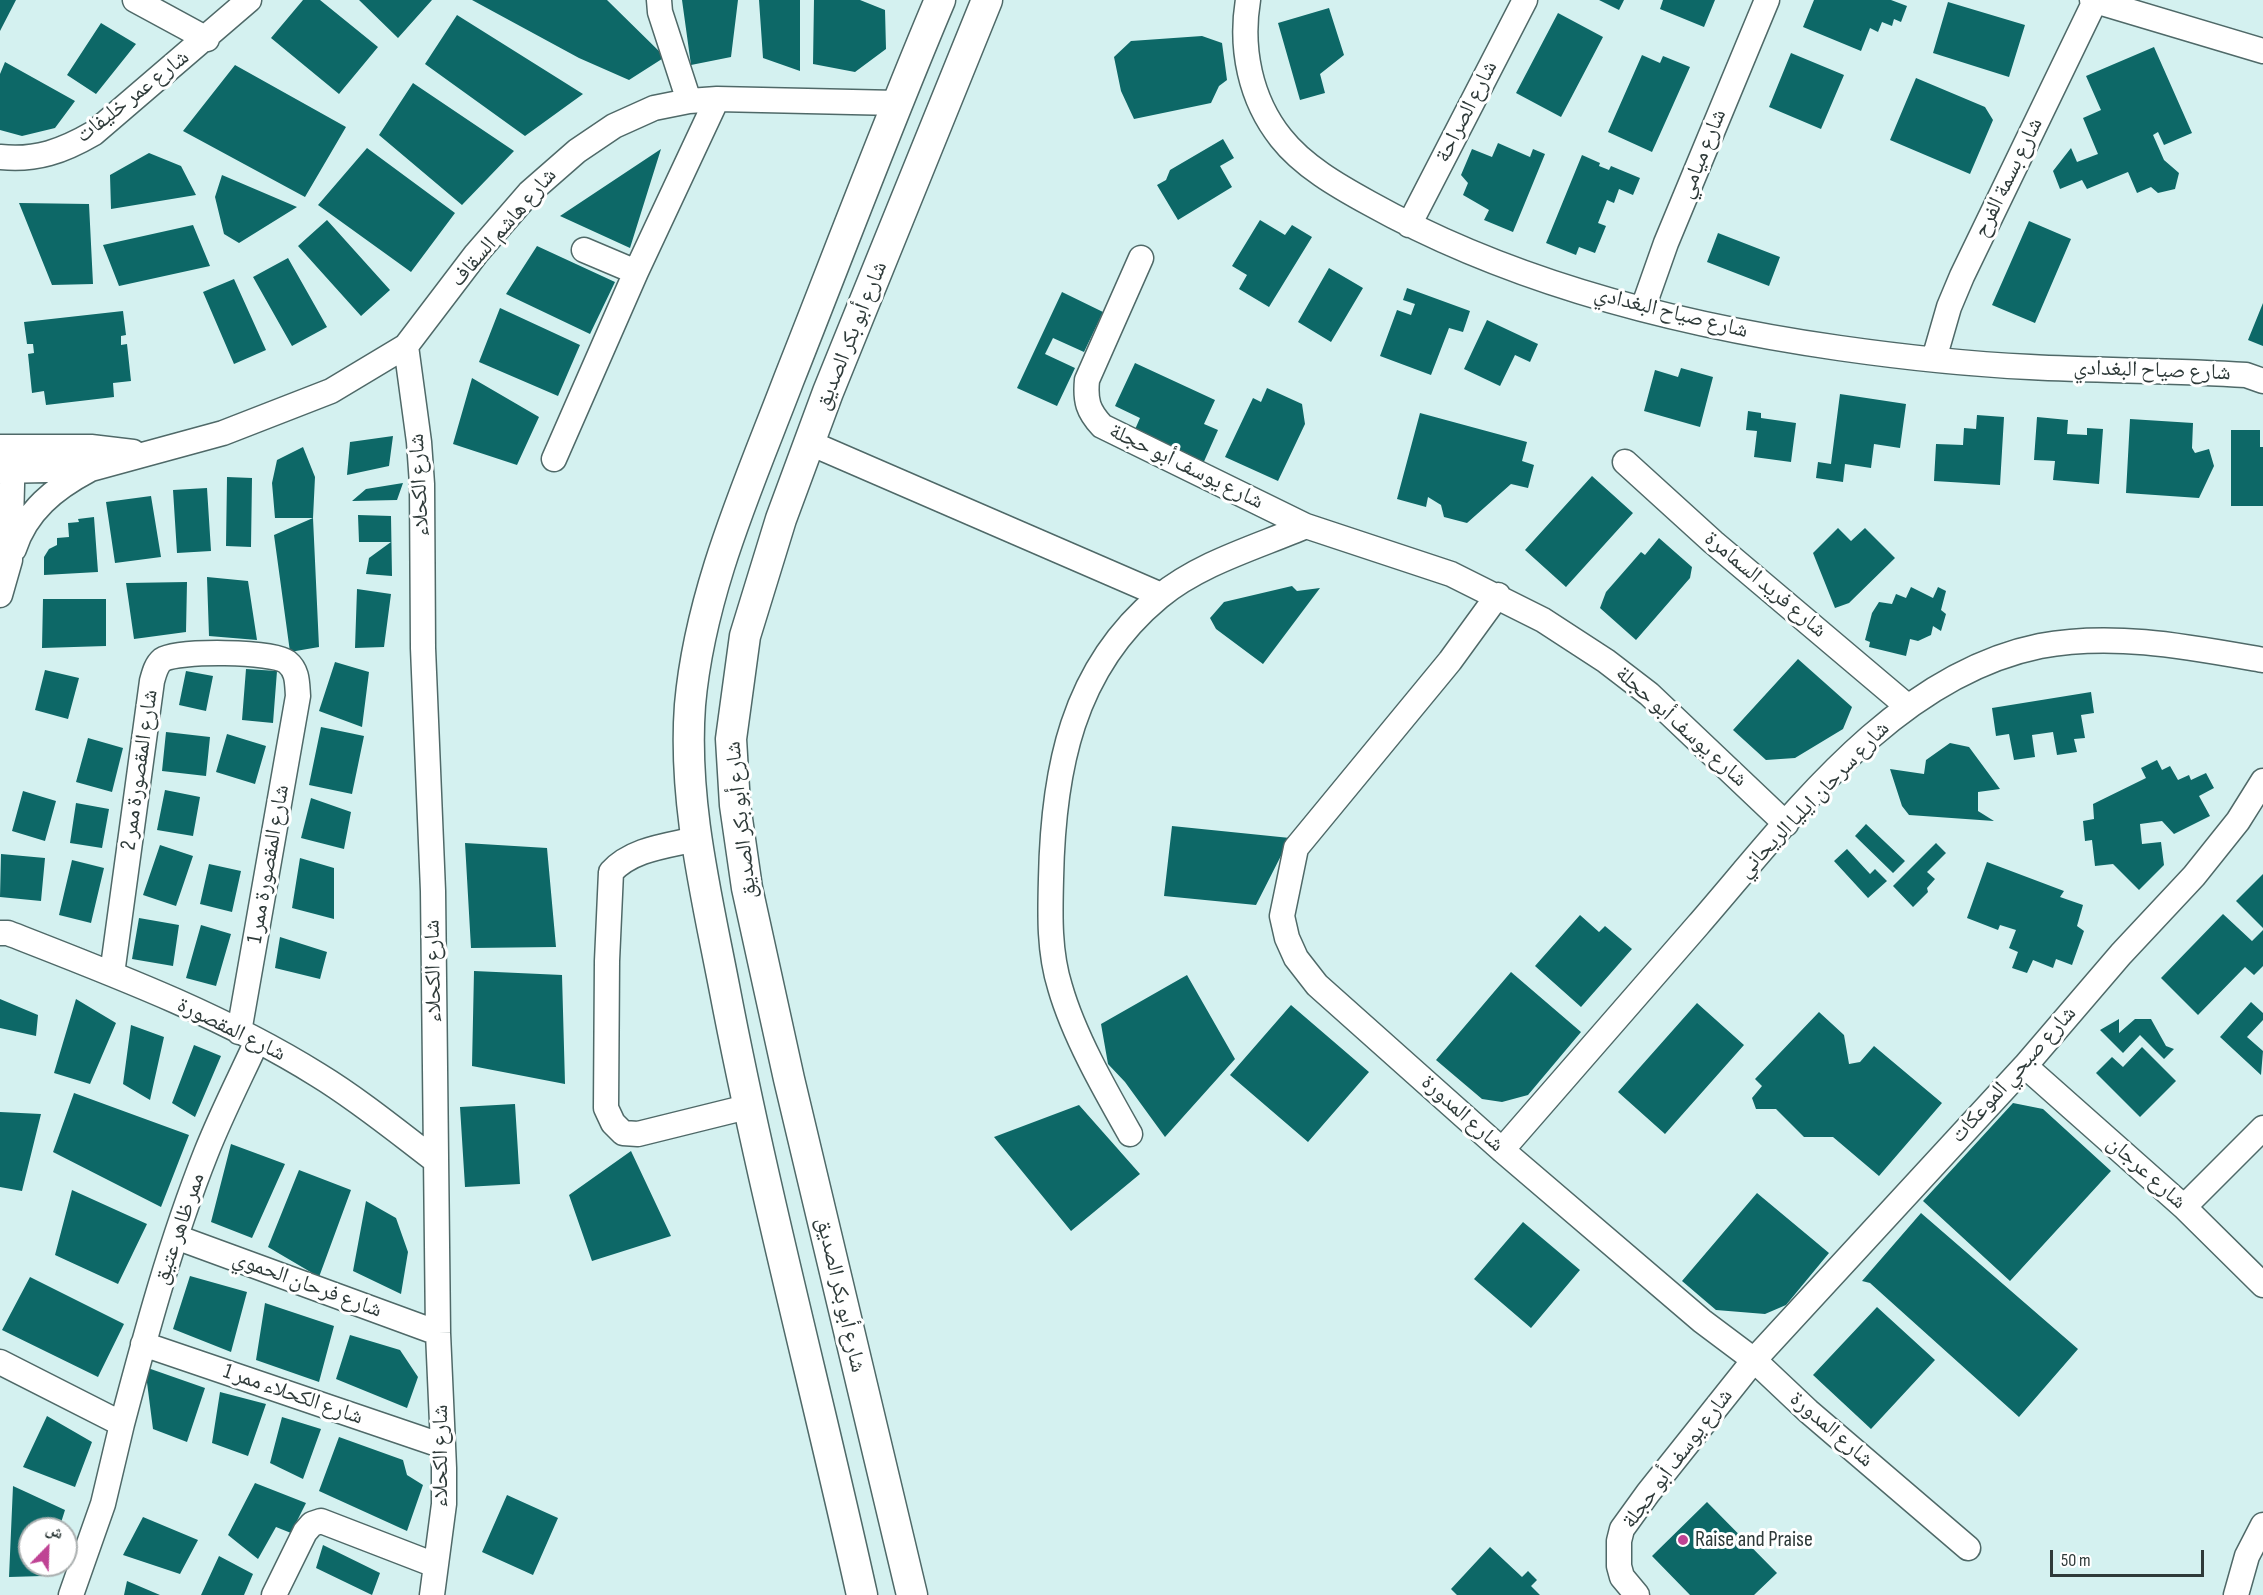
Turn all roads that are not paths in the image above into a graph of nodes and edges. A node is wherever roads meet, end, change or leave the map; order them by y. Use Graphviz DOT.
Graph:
graph roads {
  1 [pos="135,0"];
  2 [pos="249,0"];
  3 [pos="659,0"];
  4 [pos="940,0"];
  5 [pos="987,0"];
  6 [pos="1248,0"];
  7 [pos="1525,0"];
  8 [pos="1767,0"];
  9 [pos="2093,0"];
  10 [pos="207,39"];
  11 [pos="2263,51"];
  12 [pos="717,99"];
  13 [pos="689,101"];
  14 [pos="897,103"];
  15 [pos="0,157"];
  16 [pos="1408,225"];
  17 [pos="584,250"];
  18 [pos="1142,258"];
  19 [pos="636,272"];
  20 [pos="1643,309"];
  21 [pos="406,346"];
  22 [pos="1934,359"];
  23 [pos="2257,375"];
  24 [pos="810,443"];
  25 [pos="6,447"];
  26 [pos="144,454"];
  27 [pos="554,459"];
  28 [pos="1625,462"];
  29 [pos="91,469"];
  30 [pos="6,471"];
  31 [pos="1306,526"];
  32 [pos="10,560"];
  33 [pos="0,594"];
  34 [pos="1161,595"];
  35 [pos="1498,595"];
  36 [pos="2263,660"];
  37 [pos="298,696"];
  38 [pos="1907,706"];
  39 [pos="2263,781"];
  40 [pos="1786,824"];
  41 [pos="696,839"];
  42 [pos="3,930"];
  43 [pos="112,974"];
  44 [pos="248,1036"];
  45 [pos="2025,1066"];
  46 [pos="747,1107"];
  47 [pos="2263,1128"];
  48 [pos="1130,1134"];
  49 [pos="1502,1150"];
  50 [pos="436,1161"];
  51 [pos="2184,1207"];
  52 [pos="176,1237"];
  53 [pos="2263,1285"];
  54 [pos="438,1333"];
  55 [pos="143,1344"];
  56 [pos="1754,1360"];
  57 [pos="0,1362"];
  58 [pos="122,1424"];
  59 [pos="443,1446"];
  60 [pos="2263,1525"];
  61 [pos="1968,1548"];
  62 [pos="435,1565"];
  63 [pos="70,1595"];
  64 [pos="273,1595"];
  65 [pos="432,1595"];
  66 [pos="862,1595"];
  67 [pos="912,1595"];
  68 [pos="1637,1595"];
  69 [pos="2236,1595"];
  1 -- 10 [label="street"];
  2 -- 10 [label="street, شارع عمر خليفات"];
  3 -- 13 [label="street"];
  4 -- 14 [label="main road, شارع أبو بكر الصديق"];
  5 -- 24 [label="main road, شارع أبو بكر الصديق"];
  6 -- 16 [label="street, شارع صياح البغدادي"];
  7 -- 16 [label="street, شارع الصراحة"];
  8 -- 20 [label="street, شارع ميامي"];
  9 -- 11 [label="street"];
  9 -- 22 [label="street, شارع بسمة الفرح"];
  10 -- 15 [label="street, شارع عمر خليفات"];
  12 -- 13 [label="street, شارع هاشم السقاف"];
  12 -- 14 [label="street, شارع هاشم السقاف"];
  12 -- 19 [label="street"];
  13 -- 21 [label="street, شارع هاشم السقاف"];
  14 -- 41 [label="main road, شارع أبو بكر الصديق"];
  16 -- 20 [label="street, شارع صياح البغدادي"];
  17 -- 19 [label="street"];
  18 -- 31 [label="street, شارع يوسف أبو حجلة"];
  19 -- 27 [label="street"];
  20 -- 22 [label="street, شارع صياح البغدادي"];
  21 -- 26 [label="street, شارع هاشم السقاف"];
  21 -- 50 [label="street, شارع الكحلاء"];
  22 -- 23 [label="street, شارع صياح البغدادي"];
  24 -- 34 [label="street"];
  24 -- 67 [label="main road, شارع أبو بكر الصديق"];
  25 -- 26 [label="street, شارع هاشم السقاف"];
  25 -- 30 [label="street"];
  26 -- 29 [label="street, شارع هاشم السقاف"];
  28 -- 38 [label="street, شارع فريد السمامرة"];
  29 -- 30 [label="street, شارع هاشم السقاف"];
  29 -- 32 [label="street"];
  30 -- 32 [label="street"];
  31 -- 34 [label="street, شارع يوسف أبو حجلة"];
  31 -- 35 [label="street, شارع يوسف أبو حجلة"];
  32 -- 33 [label="street"];
  34 -- 48 [label="street, شارع يوسف أبو حجلة"];
  35 -- 40 [label="street, شارع يوسف أبو حجلة"];
  35 -- 49 [label="street, شارع المدورة"];
  36 -- 38 [label="street, شارع سرحان ايليا الريحاني"];
  37 -- 43 [label="street, شارع المقصورة ممر 2"];
  37 -- 44 [label="street, شارع المقصورة ممر 1"];
  38 -- 40 [label="street, شارع سرحان ايليا الريحاني"];
  39 -- 45 [label="street, شارع صبحي الموعكات"];
  40 -- 49 [label="street, شارع سرحان ايليا الريحاني"];
  41 -- 46 [label="main road, شارع أبو بكر الصديق"];
  41 -- 46 [label="street"];
  42 -- 43 [label="street, شارع المقصورة"];
  43 -- 44 [label="street, شارع المقصورة"];
  44 -- 50 [label="street, شارع المقصورة"];
  44 -- 52 [label="street, ممر ظاهر عتيق"];
  45 -- 51 [label="street, شارع عرجان"];
  45 -- 56 [label="street, شارع صبحي الموعكات"];
  46 -- 66 [label="main road, شارع أبو بكر الصديق"];
  47 -- 51 [label="street"];
  49 -- 56 [label="street, شارع المدورة"];
  50 -- 54 [label="street, شارع الكحلاء"];
  51 -- 53 [label="street, شارع عرجان"];
  52 -- 54 [label="street, شارع فرحان الحموي"];
  52 -- 55 [label="street, ممر ظاهر عتيق"];
  54 -- 59 [label="street, شارع الكحلاء"];
  55 -- 58 [label="street, ممر ظاهر عتيق"];
  55 -- 59 [label="street, شارع الكحلاء ممر 1"];
  56 -- 61 [label="street, شارع المدورة"];
  56 -- 68 [label="street, شارع يوسف أبو حجلة"];
  57 -- 58 [label="street"];
  58 -- 63 [label="street, ممر ظاهر عتيق"];
  59 -- 62 [label="street, شارع الكحلاء"];
  60 -- 69 [label="street"];
  62 -- 64 [label="street"];
  62 -- 65 [label="street, شارع الكحلاء"];
}
